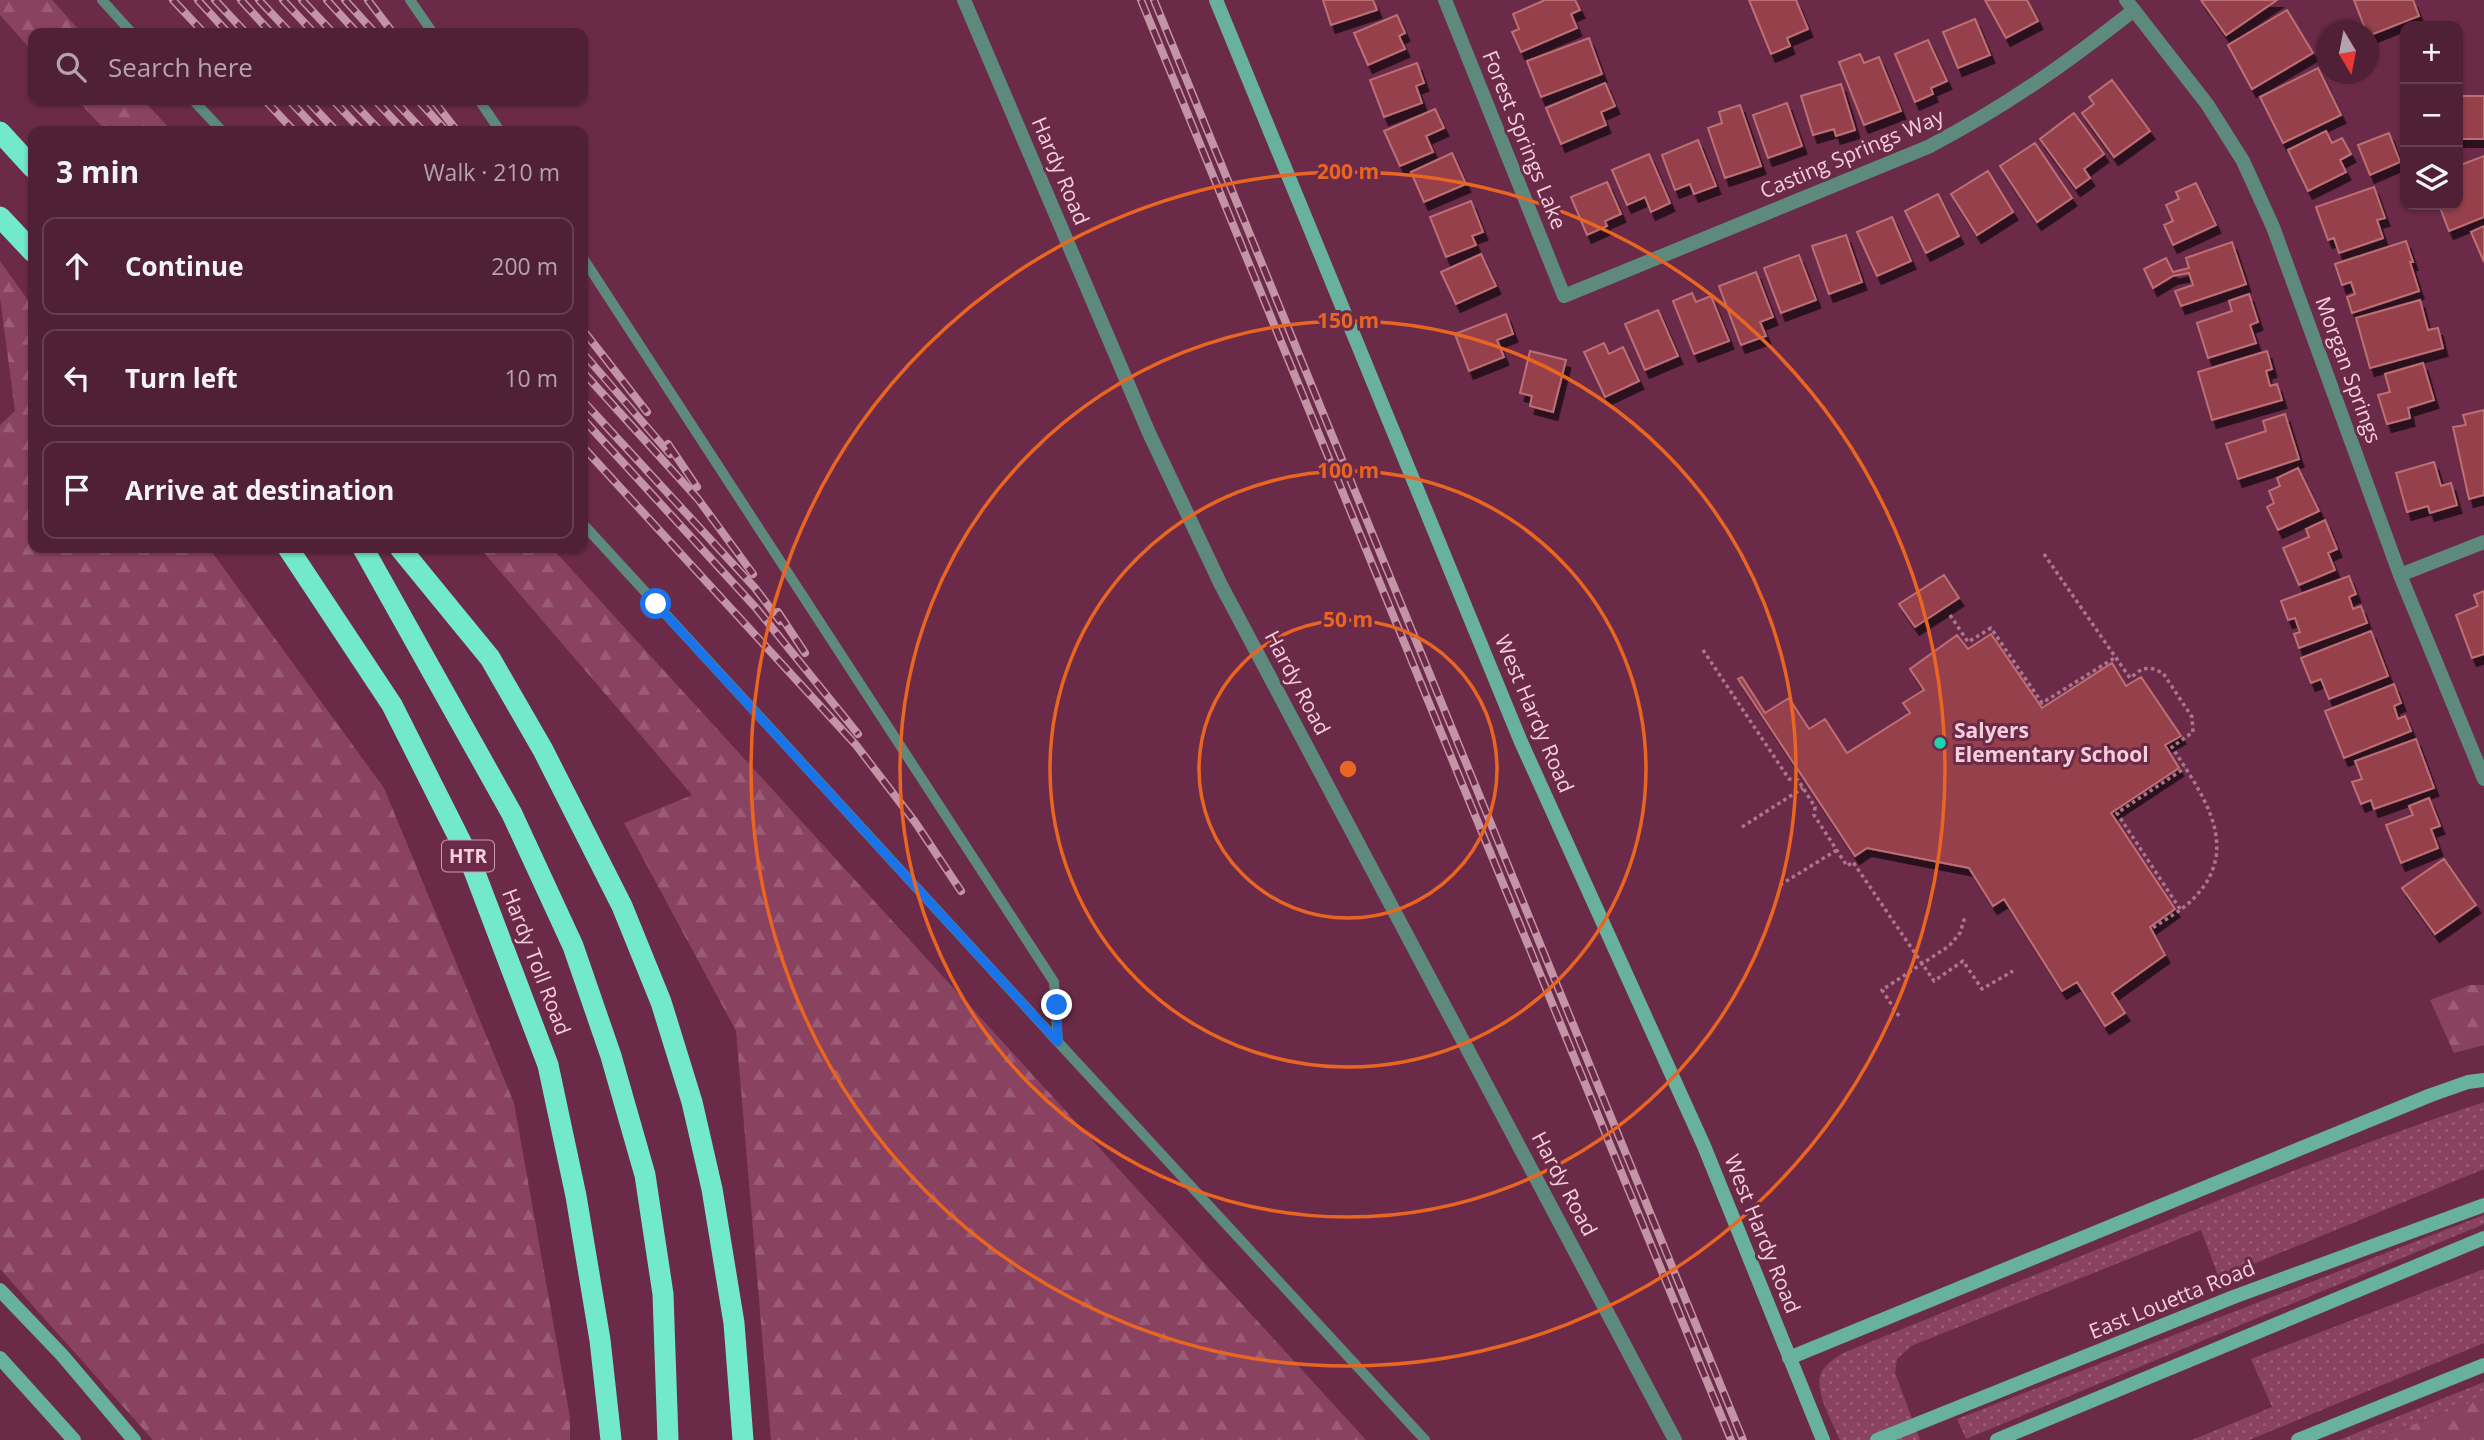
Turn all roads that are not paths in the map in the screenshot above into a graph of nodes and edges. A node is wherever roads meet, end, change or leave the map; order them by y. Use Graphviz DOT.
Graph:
graph roads {
  1 [pos="102,0"];
  2 [pos="410,0"];
  3 [pos="964,0"];
  4 [pos="1216,0"];
  5 [pos="1445,0"];
  6 [pos="2130,5"];
  7 [pos="127,28"];
  8 [pos="430,28"];
  9 [pos="198,105"];
  10 [pos="482,105"];
  11 [pos="217,126"];
  12 [pos="497,126"];
  13 [pos="0,132"];
  14 [pos="28,163"];
  15 [pos="0,217"];
  16 [pos="28,247"];
  17 [pos="588,266"];
  18 [pos="1564,296"];
  19 [pos="588,529"];
  20 [pos="2484,542"];
  21 [pos="291,553"];
  22 [pos="366,553"];
  23 [pos="404,553"];
  24 [pos="2400,575"];
  25 [pos="2484,779"];
  26 [pos="1058,1042"];
  27 [pos="2484,1080"];
  28 [pos="2484,1205"];
  29 [pos="2484,1238"];
  30 [pos="0,1290"];
  31 [pos="0,1358"];
  32 [pos="1789,1358"];
  33 [pos="2484,1365"];
  34 [pos="74,1440"];
  35 [pos="134,1440"];
  36 [pos="611,1440"];
  37 [pos="668,1440"];
  38 [pos="743,1440"];
  39 [pos="1425,1440"];
  40 [pos="1675,1440"];
  41 [pos="1823,1440"];
  42 [pos="1877,1440"];
  43 [pos="1997,1440"];
  44 [pos="2298,1440"];
  1 -- 7 [label="lane"];
  2 -- 8 [label="lane"];
  3 -- 40 [label="street, Hardy Road"];
  4 -- 32 [label="main road, West Hardy Road"];
  5 -- 18 [label="street, Forest Springs Lake"];
  6 -- 18 [label="street, Casting Springs Way"];
  6 -- 24 [label="street, Morgan Springs"];
  9 -- 11 [label="lane"];
  10 -- 12 [label="lane"];
  13 -- 14 [label="highway"];
  15 -- 16 [label="highway"];
  17 -- 26 [label="lane"];
  19 -- 26 [label="lane"];
  20 -- 24 [label="street"];
  21 -- 36 [label="highway, Hardy Toll Road / HTR"];
  22 -- 37 [label="highway, Hardy Toll Road / HTR"];
  23 -- 38 [label="highway"];
  24 -- 25 [label="street, Morgan Springs"];
  26 -- 39 [label="lane"];
  27 -- 32 [label="main road"];
  28 -- 42 [label="main road, East Louetta Road"];
  29 -- 43 [label="main road"];
  30 -- 35 [label="main road"];
  31 -- 34 [label="main road"];
  32 -- 41 [label="main road, West Hardy Road"];
  33 -- 44 [label="main road"];
}
